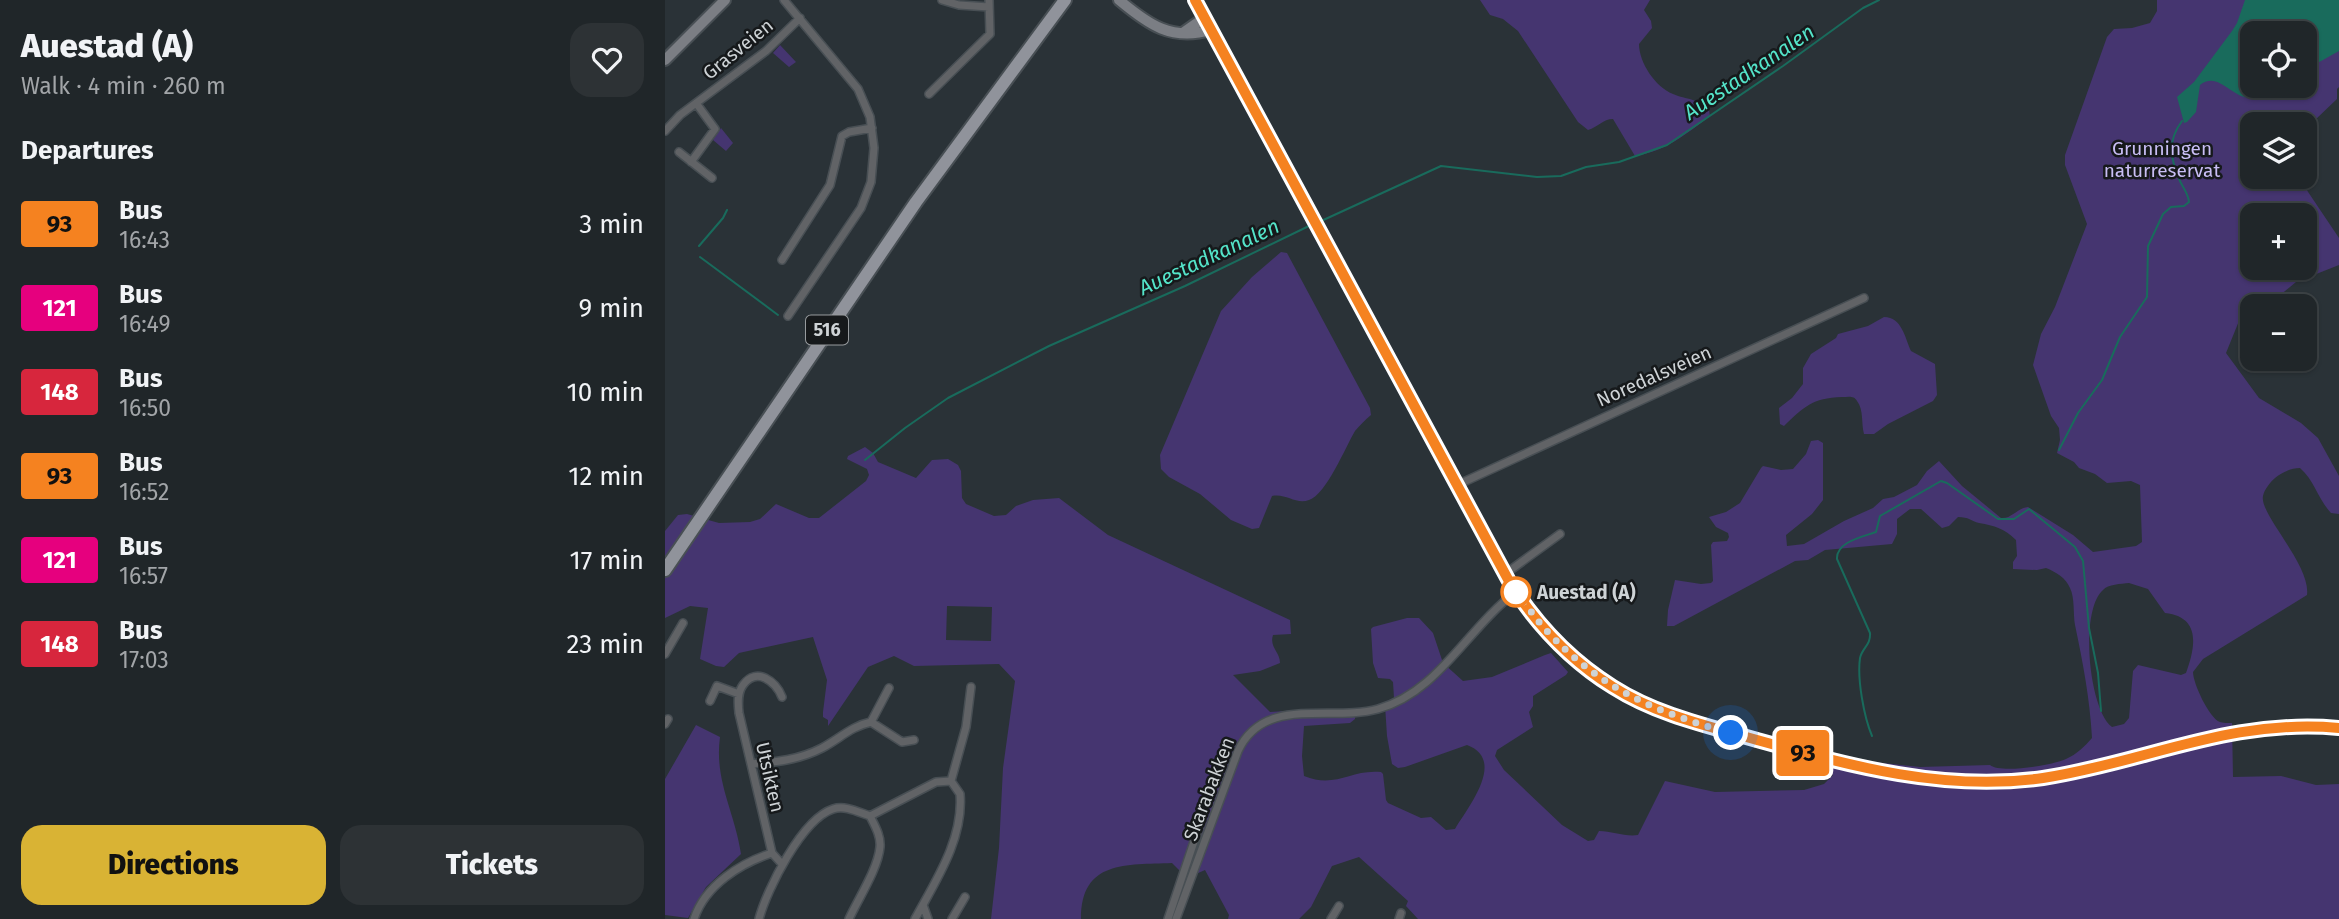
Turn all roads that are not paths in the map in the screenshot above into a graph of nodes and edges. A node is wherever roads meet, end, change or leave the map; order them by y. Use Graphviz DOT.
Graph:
graph roads {
  1 [pos="725,0"];
  2 [pos="784,0"];
  3 [pos="942,0"];
  4 [pos="1065,0"];
  5 [pos="1119,0"];
  6 [pos="1195,0"];
  7 [pos="989,3"];
  8 [pos="800,18"];
  9 [pos="1205,18"];
  10 [pos="1211,30"];
  11 [pos="1184,33"];
  12 [pos="668,57"];
  13 [pos="929,94"];
  14 [pos="696,103"];
  15 [pos="872,128"];
  16 [pos="665,131"];
  17 [pos="679,152"];
  18 [pos="691,162"];
  19 [pos="712,178"];
  20 [pos="782,260"];
  21 [pos="1864,298"];
  22 [pos="787,316"];
  23 [pos="1457,485"];
  24 [pos="1560,534"];
  25 [pos="665,570"];
  26 [pos="1505,574"];
  27 [pos="1516,592"];
  28 [pos="683,623"];
  29 [pos="665,654"];
  30 [pos="971,687"];
  31 [pos="889,688"];
  32 [pos="739,694"];
  33 [pos="782,697"];
  34 [pos="710,701"];
  35 [pos="871,722"];
  36 [pos="2339,728"];
  37 [pos="914,740"];
  38 [pos="751,764"];
  39 [pos="951,781"];
  40 [pos="870,816"];
  41 [pos="1202,818"];
  42 [pos="772,853"];
  43 [pos="782,864"];
  44 [pos="965,897"];
  45 [pos="923,905"];
  46 [pos="1339,906"];
  47 [pos="694,919"];
  48 [pos="759,919"];
  49 [pos="849,919"];
  50 [pos="915,919"];
  51 [pos="928,919"];
  52 [pos="952,919"];
  53 [pos="1168,919"];
  54 [pos="1176,919"];
  55 [pos="1331,919"];
  1 -- 12 [label="main road"];
  2 -- 8 [label="street"];
  3 -- 7 [label="street"];
  4 -- 25 [label="main road, 516"];
  5 -- 11 [label="main road"];
  6 -- 9 [label="main road"];
  7 -- 13 [label="street"];
  8 -- 14 [label="street, Grasveien"];
  8 -- 15 [label="street"];
  9 -- 10 [label="main road"];
  9 -- 11 [label="main road"];
  10 -- 11 [label="main road"];
  10 -- 23 [label="main road"];
  14 -- 16 [label="street, Grasveien"];
  14 -- 18 [label="street"];
  15 -- 20 [label="street"];
  15 -- 22 [label="street"];
  17 -- 18 [label="street"];
  18 -- 19 [label="street"];
  21 -- 23 [label="street, Noredalsveien"];
  23 -- 26 [label="main road"];
  24 -- 26 [label="street"];
  26 -- 27 [label="main road"];
  27 -- 36 [label="main road"];
  27 -- 54 [label="street, Skarabakken"];
  28 -- 29 [label="street"];
  30 -- 39 [label="street"];
  31 -- 35 [label="street"];
  32 -- 33 [label="street"];
  32 -- 34 [label="street"];
  32 -- 38 [label="street, Utsikten"];
  35 -- 37 [label="street"];
  35 -- 38 [label="street"];
  38 -- 42 [label="street, Utsikten"];
  39 -- 40 [label="street"];
  39 -- 45 [label="street"];
  40 -- 43 [label="street"];
  40 -- 49 [label="street"];
  41 -- 53 [label="street, Skarabakken"];
  42 -- 43 [label="street, Utsikten"];
  42 -- 47 [label="street"];
  43 -- 48 [label="street"];
  44 -- 52 [label="street"];
  45 -- 50 [label="street"];
  45 -- 51 [label="street"];
  46 -- 55 [label="street"];
}
